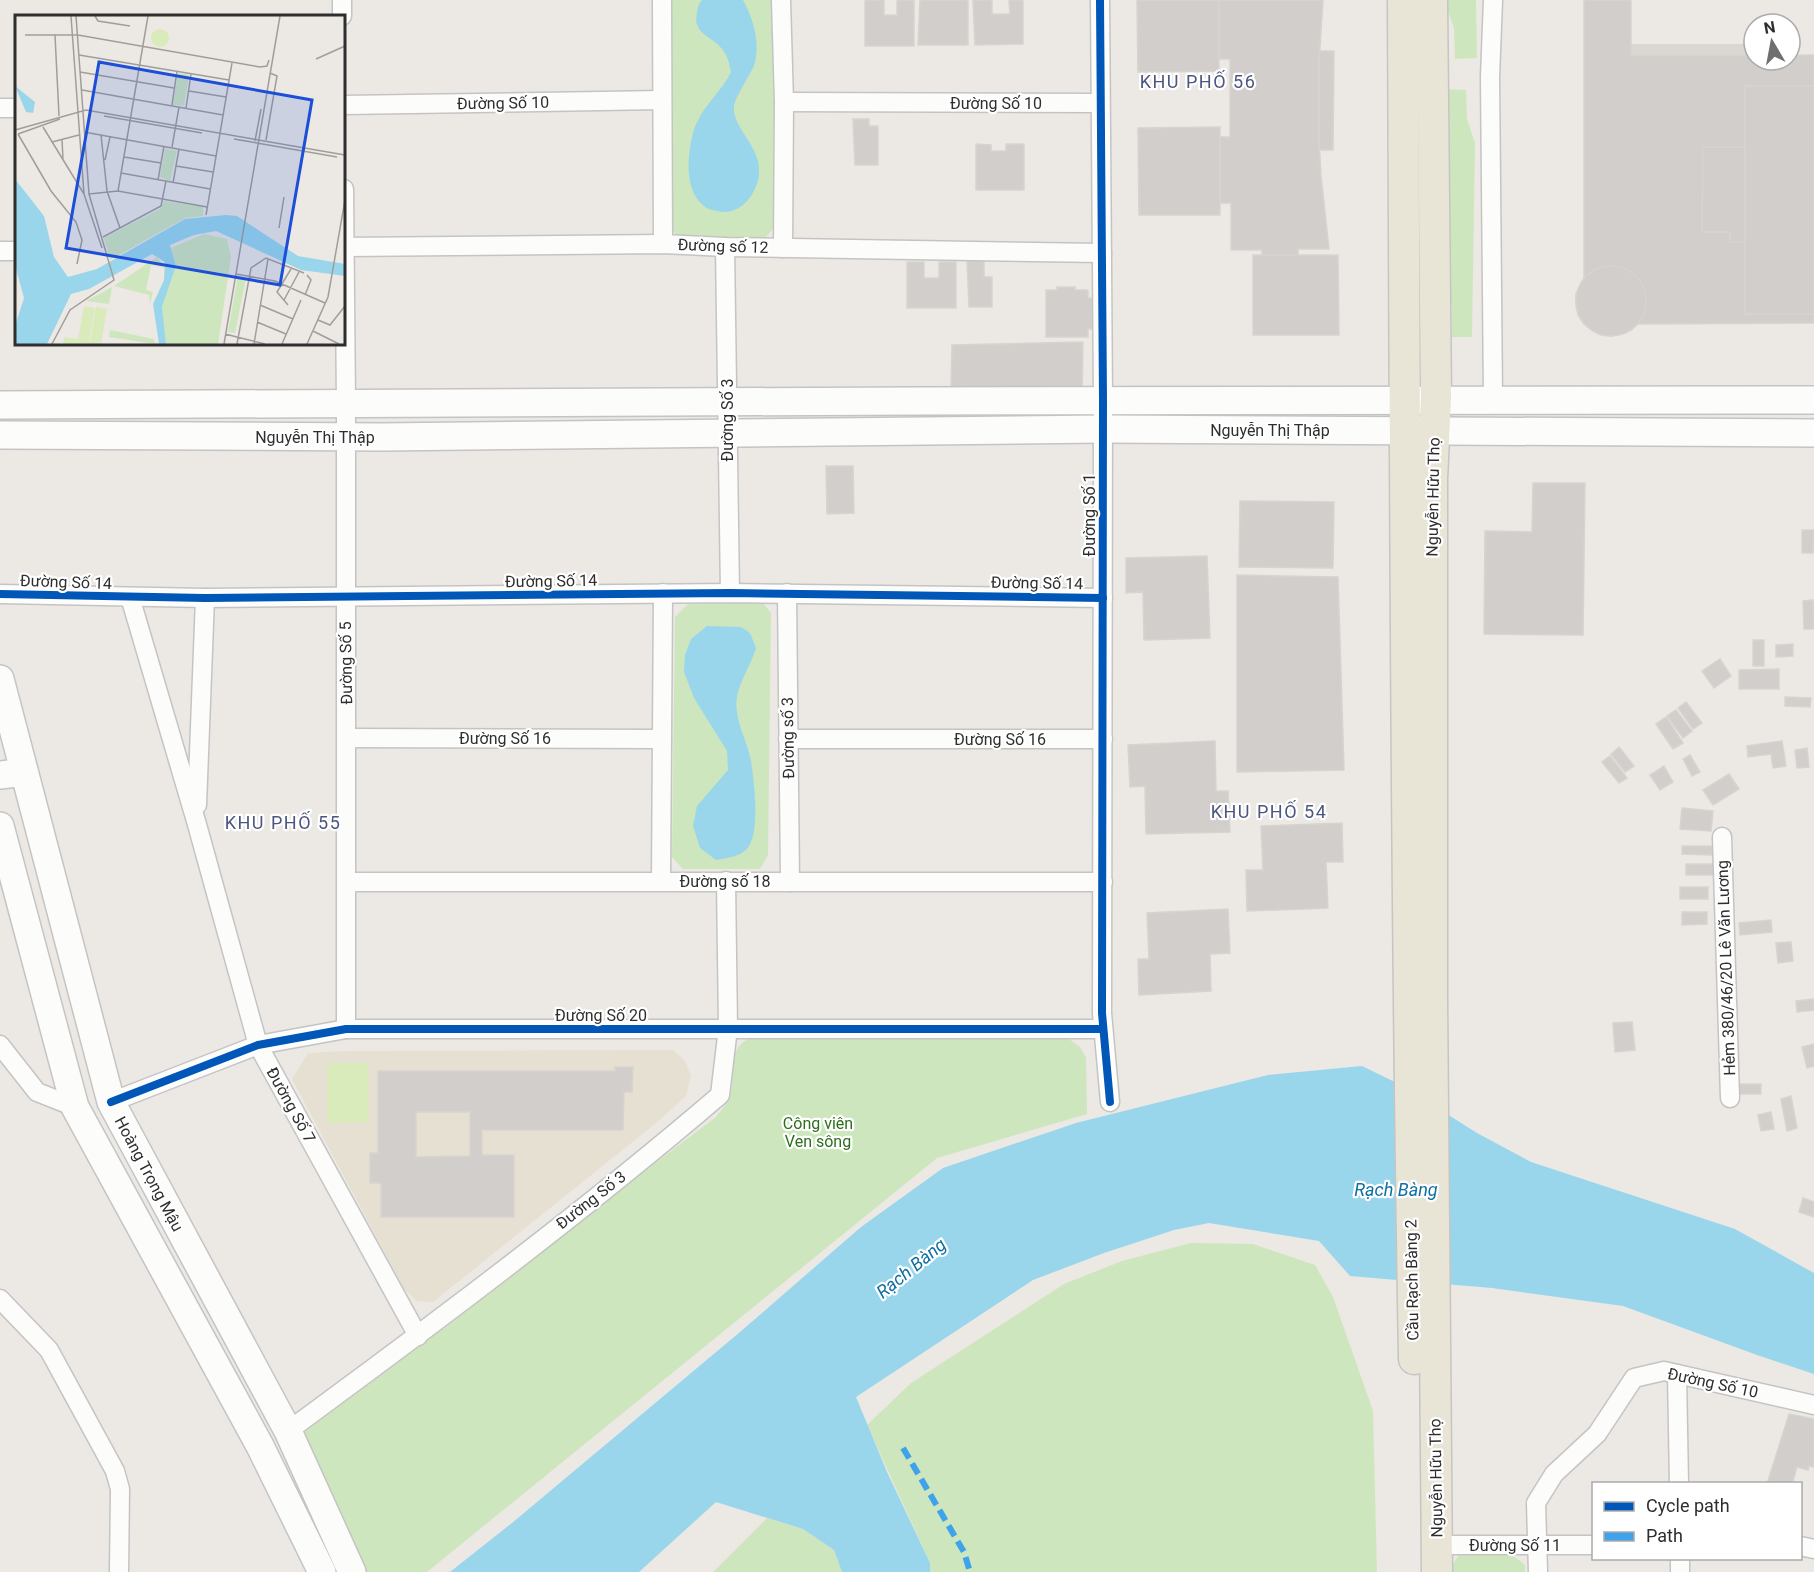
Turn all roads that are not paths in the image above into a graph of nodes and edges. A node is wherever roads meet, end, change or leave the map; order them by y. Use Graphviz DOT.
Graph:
graph roads {
  1 [pos="662,0"];
  2 [pos="781,0"];
  3 [pos="1100,0"];
  4 [pos="1403,0"];
  5 [pos="1432,0"];
  6 [pos="1493,0"];
  7 [pos="662,100"];
  8 [pos="784,102"];
  9 [pos="1099,103"];
  10 [pos="345,105"];
  11 [pos="663,244"];
  12 [pos="345,247"];
  13 [pos="725,248"];
  14 [pos="783,248"];
  15 [pos="1102,253"];
  16 [pos="345,326"];
  17 [pos="1404,398"];
  18 [pos="1436,398"];
  19 [pos="1486,398"];
  20 [pos="1371,399"];
  21 [pos="1103,400"];
  22 [pos="1814,400"];
  23 [pos="727,403"];
  24 [pos="0,405"];
  25 [pos="346,405"];
  26 [pos="1102,429"];
  27 [pos="1369,430"];
  28 [pos="1403,430"];
  29 [pos="1434,431"];
  30 [pos="1479,431"];
  31 [pos="1814,433"];
  32 [pos="0,435"];
  33 [pos="726,435"];
  34 [pos="345,437"];
  35 [pos="663,593"];
  36 [pos="730,593"];
  37 [pos="787,593"];
  38 [pos="0,594"];
  39 [pos="130,597"];
  40 [pos="345,597"];
  41 [pos="205,598"];
  42 [pos="1103,598"];
  43 [pos="0,679"];
  44 [pos="347,738"];
  45 [pos="662,739"];
  46 [pos="788,739"];
  47 [pos="1103,739"];
  48 [pos="12,774"];
  49 [pos="196,821"];
  50 [pos="0,826"];
  51 [pos="1722,837"];
  52 [pos="661,881"];
  53 [pos="726,881"];
  54 [pos="347,882"];
  55 [pos="790,882"];
  56 [pos="1103,882"];
  57 [pos="1420,995"];
  58 [pos="728,1028"];
  59 [pos="346,1029"];
  60 [pos="1103,1029"];
  61 [pos="0,1045"];
  62 [pos="258,1045"];
  63 [pos="1730,1098"];
  64 [pos="111,1102"];
  65 [pos="1110,1102"];
  66 [pos="75,1107"];
  67 [pos="0,1299"];
  68 [pos="418,1336"];
  69 [pos="1677,1374"];
  70 [pos="1424,1385"];
  71 [pos="1814,1405"];
  72 [pos="288,1431"];
  73 [pos="1679,1482"];
  74 [pos="1538,1545"];
  75 [pos="1592,1545"];
  76 [pos="1437,1558"];
  77 [pos="118,1572"];
  78 [pos="322,1572"];
  79 [pos="352,1572"];
  80 [pos="1417,1572"];
  81 [pos="1538,1572"];
  1 -- 7 [label="street"];
  2 -- 8 [label="street"];
  3 -- 9 [label="street, Đường Số 1"];
  4 -- 17 [label="main road, Nguyễn Hữu Thọ"];
  5 -- 18 [label="main road, Nguyễn Hữu Thọ"];
  6 -- 19 [label="street"];
  7 -- 10 [label="street, Đường Số 10"];
  7 -- 11 [label="street"];
  8 -- 9 [label="street, Đường Số 10"];
  8 -- 14 [label="street"];
  9 -- 15 [label="street, Đường Số 1"];
  11 -- 12 [label="street, Đường số 12"];
  11 -- 13 [label="street, Đường số 12"];
  13 -- 14 [label="street, Đường số 12"];
  13 -- 23 [label="street, Đường Số 3"];
  14 -- 15 [label="street, Đường số 12"];
  15 -- 21 [label="street, Đường Số 1"];
  16 -- 25 [label="street, Đường Số 5"];
  17 -- 18 [label="main road, Nguyễn Thị Thập"];
  17 -- 20 [label="main road, Nguyễn Thị Thập"];
  17 -- 28 [label="main road, Nguyễn Hữu Thọ"];
  18 -- 19 [label="main road, Nguyễn Thị Thập"];
  18 -- 29 [label="main road, Nguyễn Hữu Thọ"];
  19 -- 22 [label="main road, Nguyễn Thị Thập"];
  19 -- 30 [label="main road"];
  20 -- 21 [label="main road, Nguyễn Thị Thập"];
  20 -- 27 [label="main road"];
  21 -- 23 [label="main road"];
  21 -- 26 [label="street, Đường Số 1"];
  23 -- 25 [label="main road, Nguyễn Thị Thập"];
  23 -- 33 [label="street, Đường Số 3"];
  24 -- 25 [label="main road, Nguyễn Thị Thập"];
  25 -- 34 [label="street, Đường Số 5"];
  26 -- 27 [label="main road, Nguyễn Thị Thập"];
  26 -- 33 [label="main road, Nguyễn Thị Thập"];
  26 -- 42 [label="street, Đường Số 1"];
  27 -- 28 [label="main road, Nguyễn Thị Thập"];
  28 -- 29 [label="main road, Nguyễn Thị Thập"];
  28 -- 57 [label="main road, Nguyễn Hữu Thọ"];
  29 -- 30 [label="main road, Nguyễn Thị Thập"];
  29 -- 57 [label="main road, Nguyễn Hữu Thọ"];
  30 -- 31 [label="main road, Nguyễn Thị Thập"];
  32 -- 34 [label="main road, Nguyễn Thị Thập"];
  33 -- 34 [label="main road, Nguyễn Thị Thập"];
  33 -- 36 [label="street, Đường Số 3"];
  34 -- 40 [label="street, Đường Số 5"];
  35 -- 36 [label="street, Đường Số 14"];
  35 -- 40 [label="street, Đường Số 14"];
  35 -- 45 [label="street"];
  36 -- 37 [label="street, Đường Số 14"];
  37 -- 42 [label="street, Đường Số 14"];
  37 -- 46 [label="street, Đường số 3"];
  38 -- 39 [label="street, Đường Số 14"];
  39 -- 41 [label="street, Đường Số 14"];
  39 -- 49 [label="street, Đường Số 7"];
  40 -- 41 [label="street, Đường Số 14"];
  40 -- 44 [label="street, Đường Số 5"];
  41 -- 49 [label="street, Đường Số 7"];
  42 -- 47 [label="street, Đường Số 1"];
  43 -- 48 [label="main road, Hoàng Trọng Mậu"];
  44 -- 45 [label="street, Đường Số 16"];
  44 -- 54 [label="street, Đường Số 5"];
  45 -- 52 [label="street"];
  46 -- 47 [label="street, Đường Số 16"];
  46 -- 55 [label="street, Đường số 3"];
  47 -- 56 [label="street, Đường Số 1"];
  48 -- 64 [label="main road, Hoàng Trọng Mậu"];
  49 -- 62 [label="street, Đường Số 7"];
  50 -- 66 [label="main road, Hoàng Trọng Mậu"];
  51 -- 63 [label="street, Hẻm 380/46/20 Lê Văn Lương"];
  52 -- 53 [label="street, Đường số 18"];
  52 -- 54 [label="street, Đường số 18"];
  53 -- 55 [label="street, Đường số 18"];
  53 -- 58 [label="street, Đường Số 3"];
  54 -- 59 [label="street, Đường Số 5"];
  55 -- 56 [label="street, Đường số 18"];
  56 -- 60 [label="street, Đường Số 1"];
  57 -- 70 [label="main road, Cầu Rạch Bàng 2"];
  58 -- 59 [label="street, Đường Số 20"];
  58 -- 60 [label="street, Đường Số 20"];
  58 -- 68 [label="street, Đường Số 3"];
  59 -- 62 [label="street, Đường Số 20"];
  60 -- 65 [label="street, Đường Số 1"];
  61 -- 66 [label="street"];
  62 -- 64 [label="street, Đường Số 20"];
  62 -- 68 [label="street, Đường Số 7"];
  64 -- 66 [label="main road"];
  64 -- 72 [label="main road, Hoàng Trọng Mậu"];
  66 -- 78 [label="main road, Hoàng Trọng Mậu"];
  67 -- 77 [label="street"];
  68 -- 72 [label="street, Đường Số 3"];
  69 -- 71 [label="street, Đường Số 10"];
  69 -- 73 [label="street"];
  69 -- 74 [label="street, Đường Số 10"];
  70 -- 76 [label="main road, Nguyễn Hữu Thọ"];
  70 -- 80 [label="main road, Nguyễn Hữu Thọ"];
  72 -- 79 [label="main road, Hoàng Trọng Mậu"];
  74 -- 75 [label="street, Đường Số 11"];
  74 -- 76 [label="street, Đường Số 11"];
  74 -- 81 [label="street"];
}
